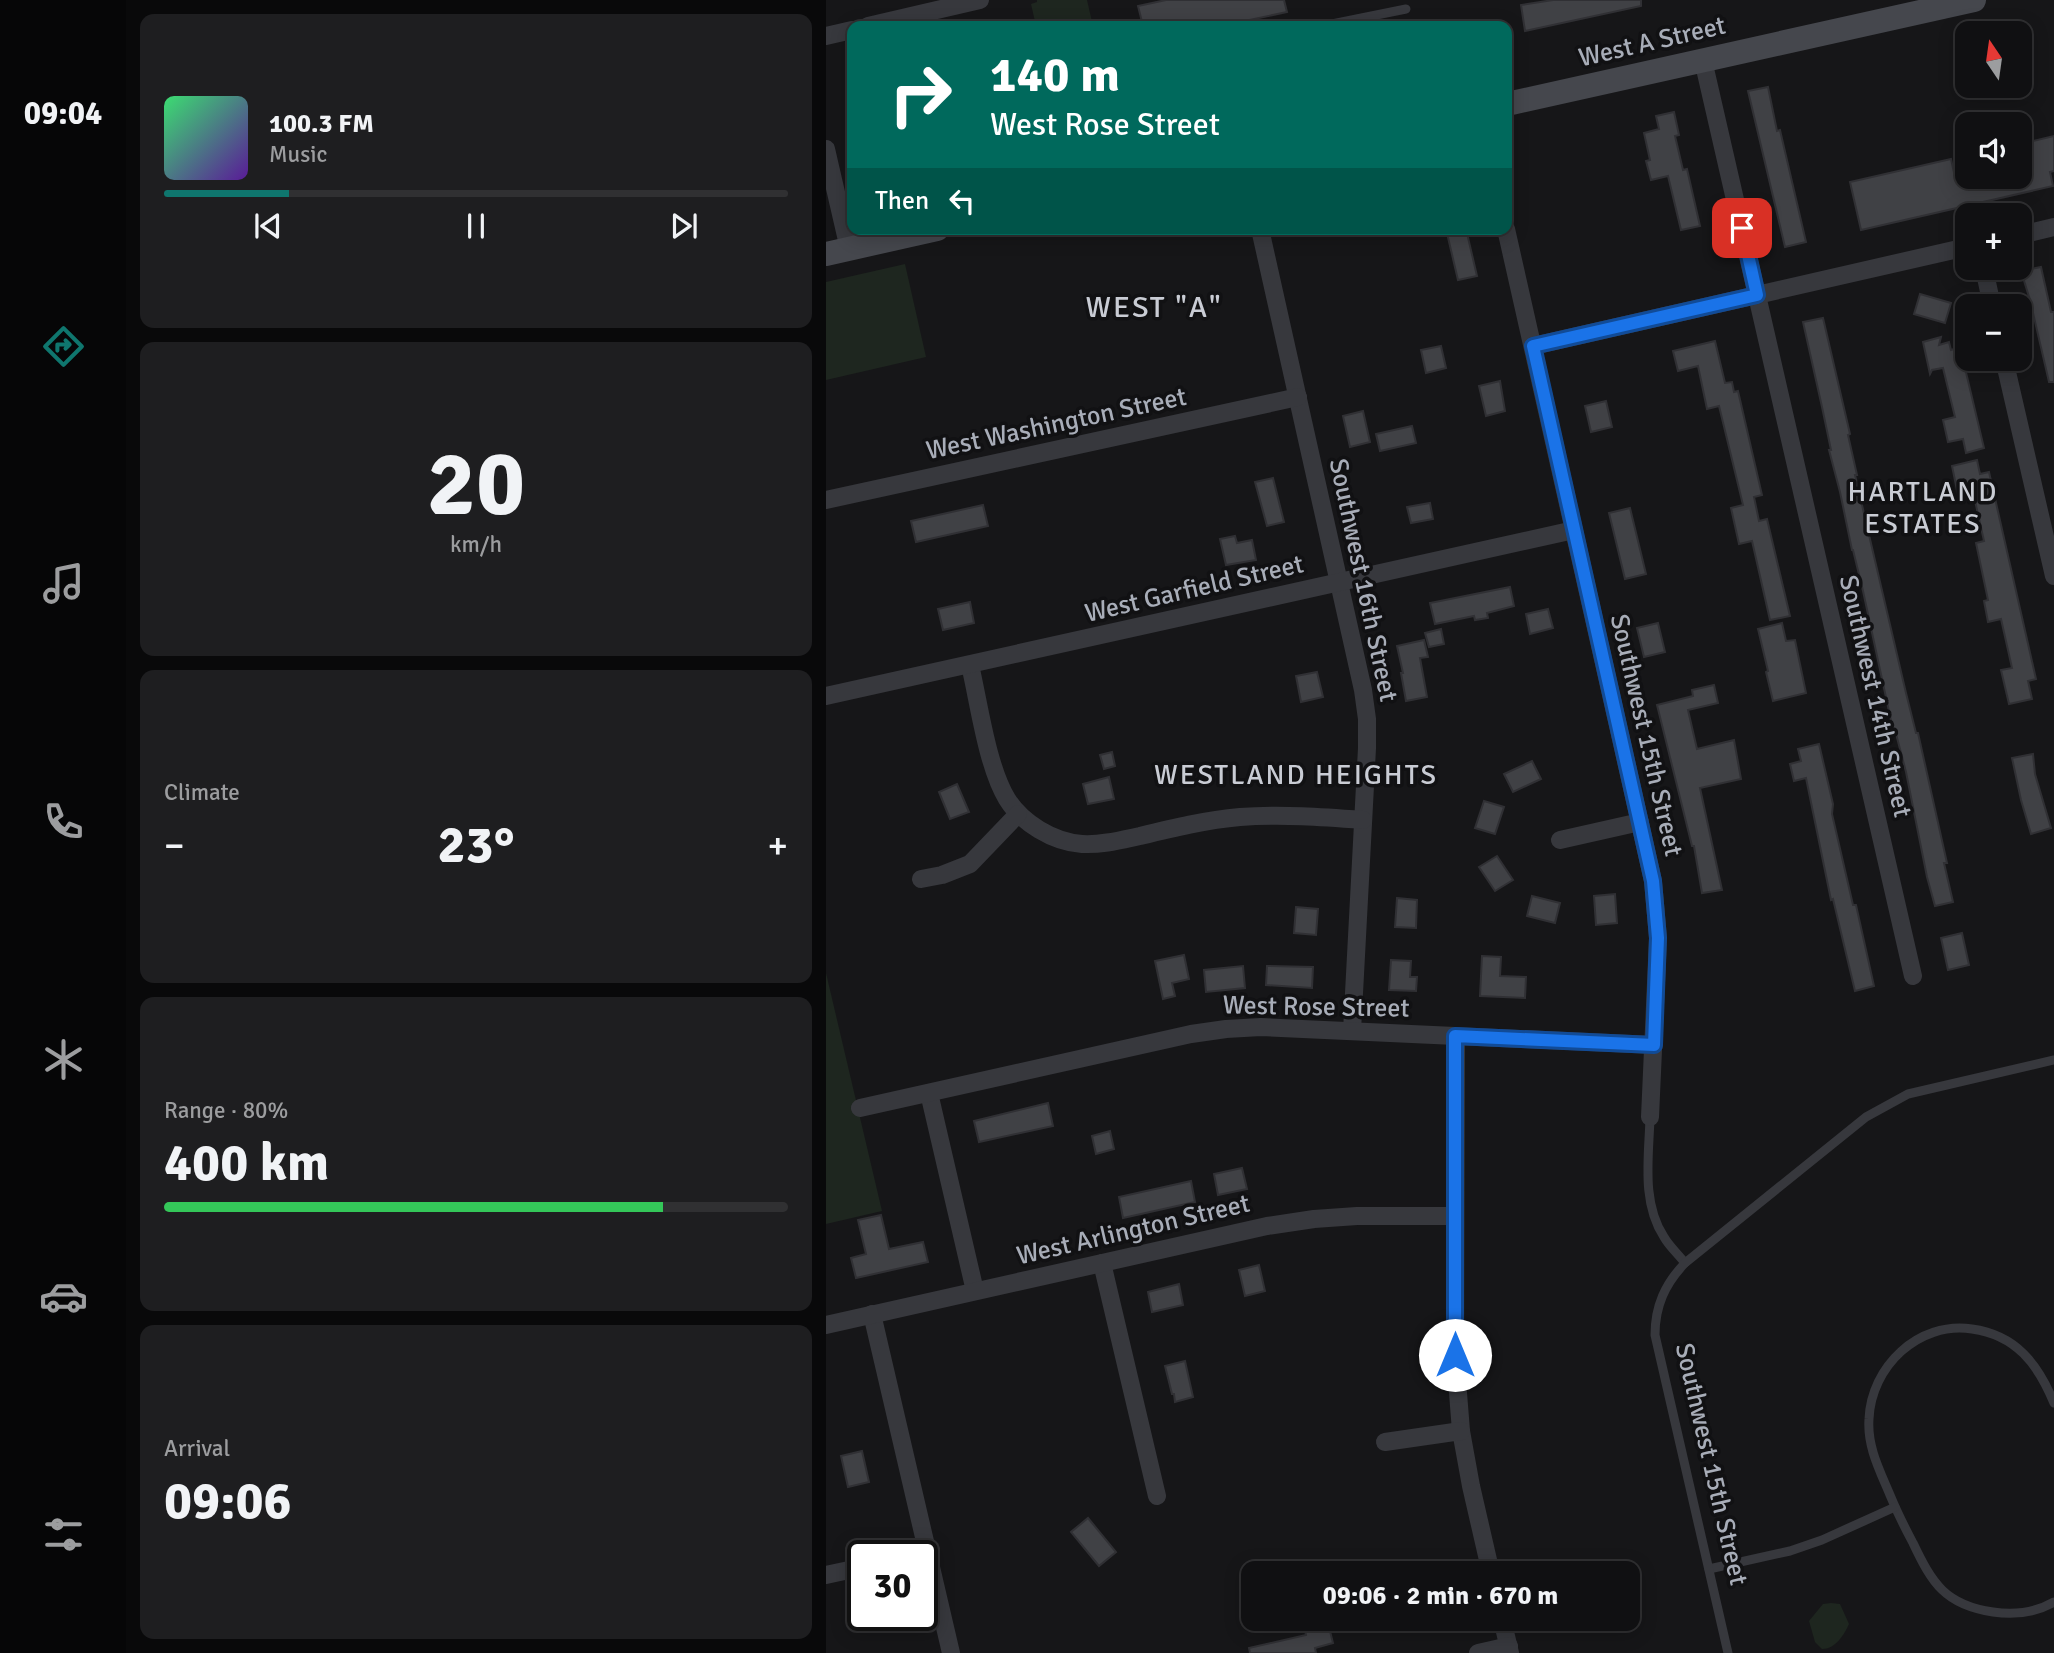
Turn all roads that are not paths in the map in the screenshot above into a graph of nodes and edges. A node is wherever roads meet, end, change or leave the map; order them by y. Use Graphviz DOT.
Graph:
graph roads {
  1 [pos="980,0"];
  2 [pos="1974,0"];
  3 [pos="1406,9"];
  4 [pos="890,21"];
  5 [pos="1353,21"];
  6 [pos="847,31"];
  7 [pos="826,36"];
  8 [pos="1703,60"];
  9 [pos="1512,103"];
  10 [pos="826,149"];
  11 [pos="2054,227"];
  12 [pos="2032,232"];
  13 [pos="910,235"];
  14 [pos="1261,235"];
  15 [pos="1507,235"];
  16 [pos="1955,250"];
  17 [pos="837,251"];
  18 [pos="1757,295"];
  19 [pos="1533,346"];
  20 [pos="2007,371"];
  21 [pos="1298,397"];
  22 [pos="826,500"];
  23 [pos="1574,530"];
  24 [pos="2054,576"];
  25 [pos="1340,582"];
  26 [pos="970,665"];
  27 [pos="826,696"];
  28 [pos="1018,814"];
  29 [pos="1363,820"];
  30 [pos="1640,822"];
  31 [pos="1560,839"];
  32 [pos="921,879"];
  33 [pos="1913,976"];
  34 [pos="1352,1031"];
  35 [pos="1455,1036"];
  36 [pos="1654,1045"];
  37 [pos="2054,1060"];
  38 [pos="929,1093"];
  39 [pos="860,1108"];
  40 [pos="1650,1117"];
  41 [pos="1455,1216"];
  42 [pos="1102,1263"];
  43 [pos="1685,1263"];
  44 [pos="975,1291"];
  45 [pos="872,1314"];
  46 [pos="826,1325"];
  47 [pos="2054,1403"];
  48 [pos="1461,1431"];
  49 [pos="1385,1442"];
  50 [pos="1157,1496"];
  51 [pos="1895,1507"];
  52 [pos="918,1540"];
  53 [pos="1489,1561"];
  54 [pos="1709,1569"];
  55 [pos="847,1571"];
  56 [pos="826,1576"];
  57 [pos="2054,1602"];
  58 [pos="938,1612"];
  59 [pos="1505,1631"];
  60 [pos="1509,1650"];
  61 [pos="950,1653"];
  62 [pos="1478,1653"];
  63 [pos="1728,1653"];
  1 -- 4 [label="street"];
  2 -- 8 [label="main road, West A Street"];
  3 -- 5 [label="lane"];
  6 -- 7 [label="street"];
  8 -- 9 [label="main road, West A Street"];
  8 -- 18 [label="street, Southwest 14th Street"];
  10 -- 17 [label="street"];
  11 -- 12 [label="street"];
  13 -- 17 [label="main road"];
  14 -- 21 [label="street, Southwest 16th Street"];
  15 -- 19 [label="street, Southwest 15th Street"];
  16 -- 18 [label="street"];
  18 -- 19 [label="street"];
  18 -- 33 [label="street, Southwest 14th Street"];
  19 -- 23 [label="street, Southwest 15th Street"];
  20 -- 24 [label="street"];
  21 -- 22 [label="street, West Washington Street"];
  21 -- 25 [label="street, Southwest 16th Street"];
  23 -- 25 [label="street, West Garfield Street"];
  23 -- 30 [label="street, Southwest 15th Street"];
  25 -- 26 [label="street, West Garfield Street"];
  25 -- 29 [label="street, Southwest 16th Street"];
  26 -- 27 [label="street, West Garfield Street"];
  26 -- 28 [label="street"];
  28 -- 29 [label="street"];
  28 -- 32 [label="street"];
  29 -- 34 [label="street, Southwest 16th Street"];
  30 -- 31 [label="street"];
  30 -- 36 [label="street, Southwest 15th Street"];
  34 -- 35 [label="street, West Rose Street"];
  34 -- 38 [label="street, West Rose Street"];
  35 -- 36 [label="street, West Rose Street"];
  35 -- 41 [label="street"];
  36 -- 40 [label="street, Southwest 15th Street"];
  37 -- 43 [label="lane"];
  38 -- 39 [label="street, West Rose Street"];
  38 -- 44 [label="street"];
  40 -- 43 [label="lane, Southwest 15th Street"];
  41 -- 42 [label="street, West Arlington Street"];
  41 -- 48 [label="street"];
  42 -- 44 [label="street, West Arlington Street"];
  42 -- 50 [label="street"];
  43 -- 54 [label="lane, Southwest 15th Street"];
  44 -- 45 [label="street, West Arlington Street"];
  45 -- 46 [label="street, West Arlington Street"];
  45 -- 52 [label="street"];
  47 -- 51 [label="lane"];
  48 -- 49 [label="street"];
  48 -- 53 [label="street"];
  51 -- 54 [label="lane"];
  51 -- 57 [label="lane"];
  54 -- 63 [label="lane, Southwest 15th Street"];
  55 -- 56 [label="street"];
  58 -- 61 [label="street"];
  59 -- 60 [label="street"];
  60 -- 62 [label="street"];
}
